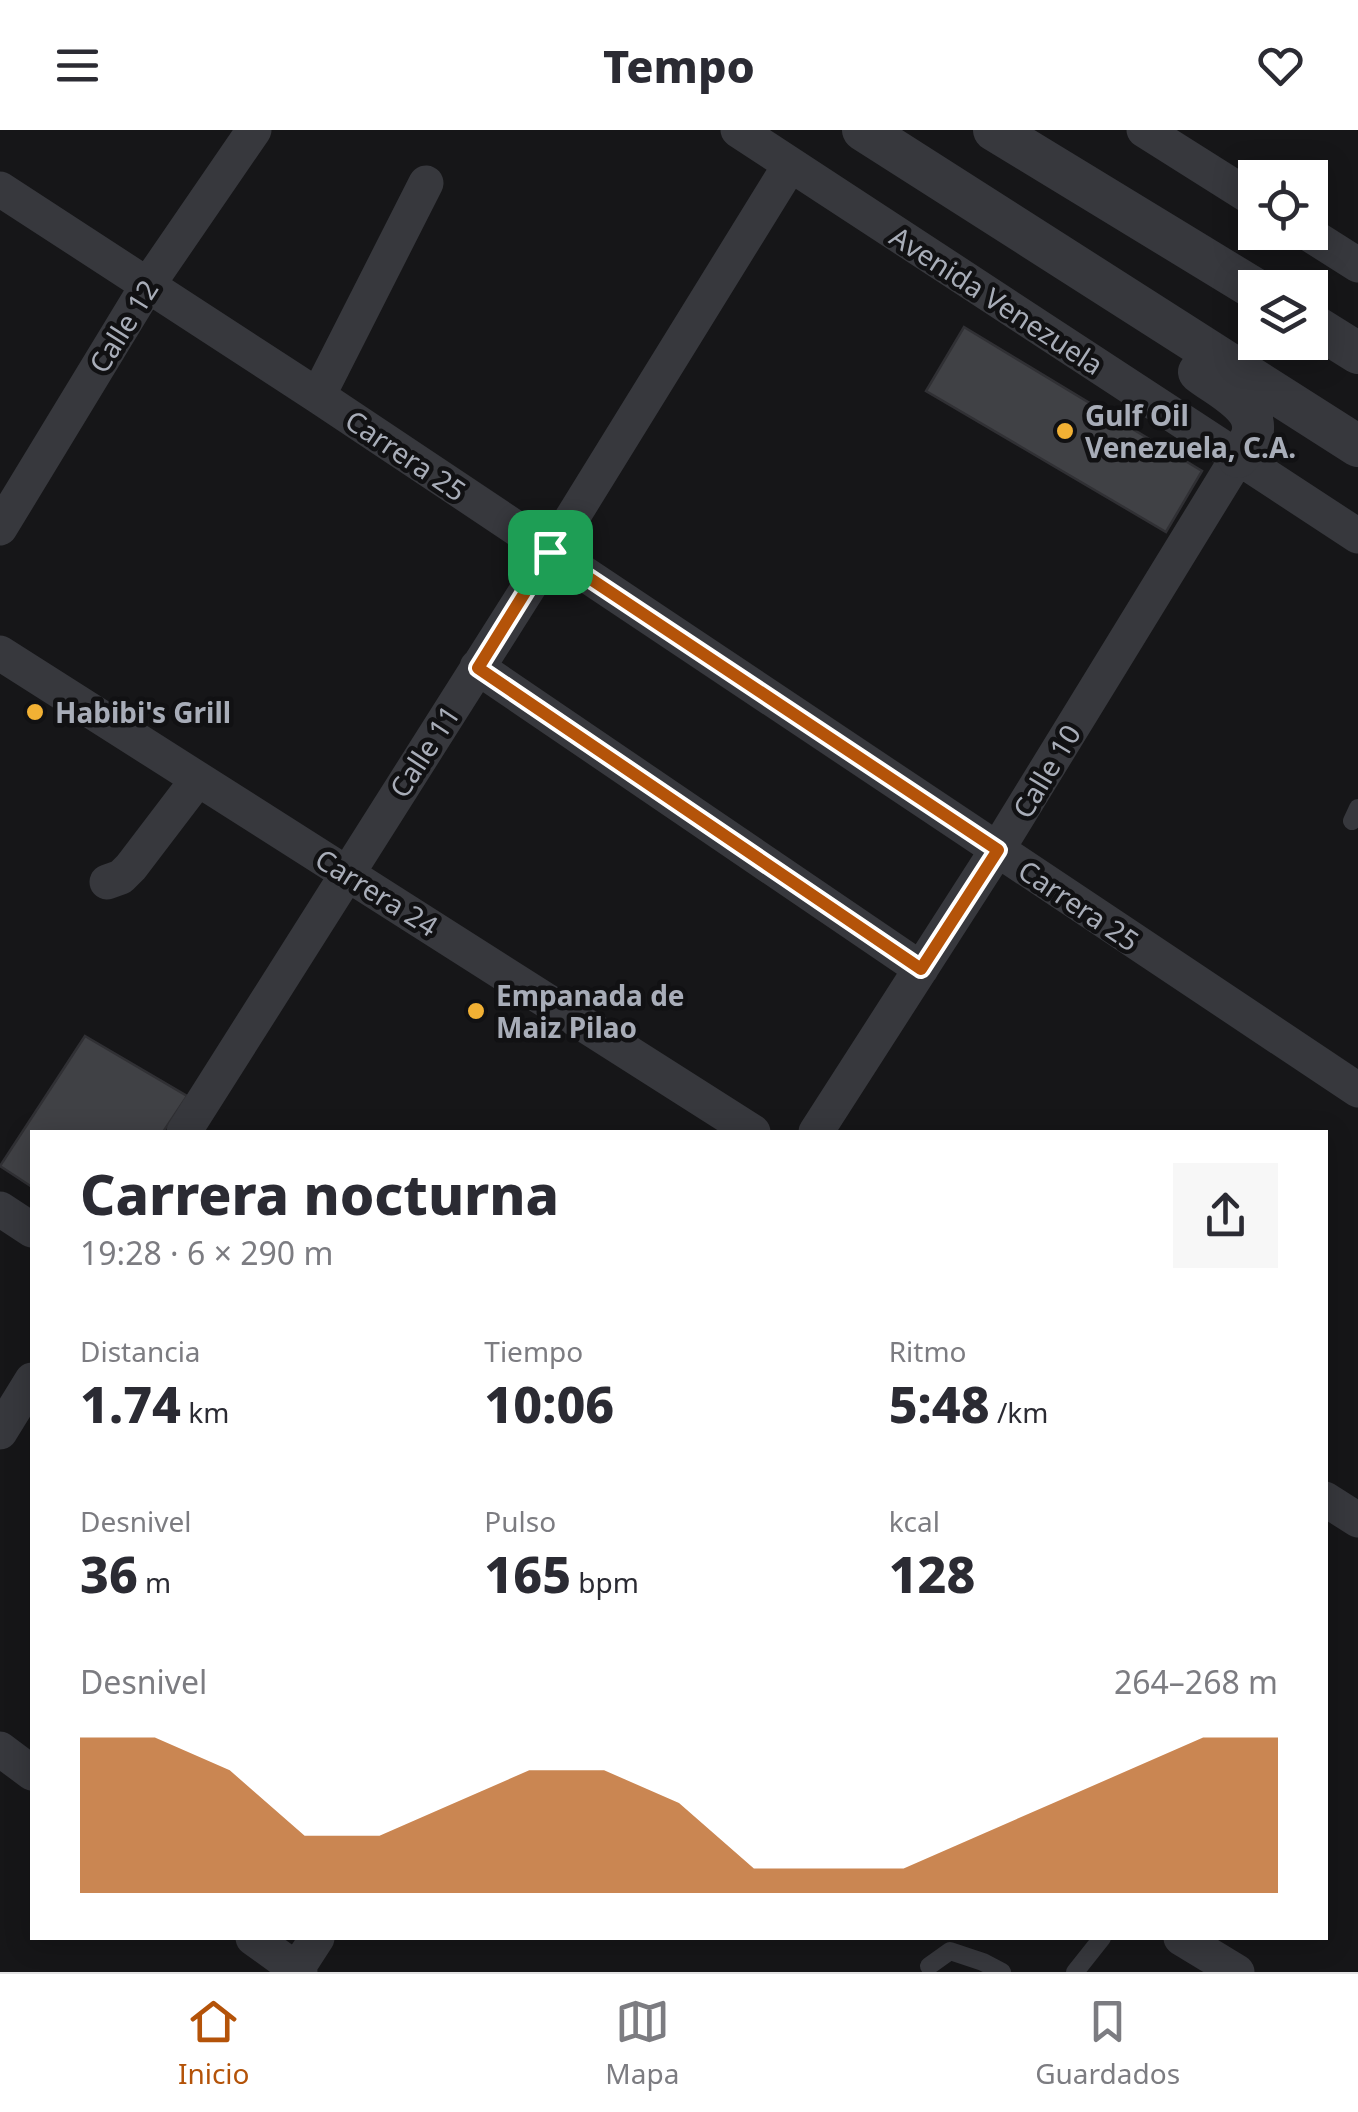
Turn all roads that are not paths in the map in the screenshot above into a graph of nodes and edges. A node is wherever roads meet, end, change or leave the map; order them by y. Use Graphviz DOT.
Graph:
graph roads {
  1 [pos="254,130"];
  2 [pos="738,130"];
  3 [pos="864,130"];
  4 [pos="994,130"];
  5 [pos="1144,130"];
  6 [pos="790,165"];
  7 [pos="426,183"];
  8 [pos="1238,189"];
  9 [pos="0,190"];
  10 [pos="1328,246"];
  11 [pos="1358,265"];
  12 [pos="1238,280"];
  13 [pos="148,286"];
  14 [pos="1131,300"];
  15 [pos="1328,334"];
  16 [pos="1358,353"];
  17 [pos="318,396"];
  18 [pos="1358,446"];
  19 [pos="1238,457"];
  20 [pos="0,528"];
  21 [pos="1358,536"];
  22 [pos="550,552"];
  23 [pos="0,653"];
  24 [pos="478,668"];
  25 [pos="198,778"];
  26 [pos="998,850"];
  27 [pos="346,872"];
  28 [pos="106,882"];
  29 [pos="921,969"];
  30 [pos="1358,1090"];
  31 [pos="185,1130"];
  32 [pos="751,1130"];
  33 [pos="817,1130"];
  34 [pos="0,1210"];
  35 [pos="30,1229"];
  36 [pos="30,1383"];
  37 [pos="0,1430"];
  38 [pos="1328,1501"];
  39 [pos="1358,1520"];
  40 [pos="0,1749"];
  41 [pos="30,1772"];
  42 [pos="257,1940"];
  43 [pos="316,1940"];
  44 [pos="1100,1940"];
  45 [pos="1184,1940"];
  46 [pos="929,1966"];
  47 [pos="297,1971"];
  48 [pos="1002,1972"];
  49 [pos="1075,1972"];
  50 [pos="1237,1972"];
  1 -- 13 [label="street, Calle 12"];
  2 -- 6 [label="street, Avenida Venezuela"];
  3 -- 14 [label="street"];
  4 -- 12 [label="street"];
  5 -- 8 [label="street"];
  6 -- 19 [label="street, Avenida Venezuela"];
  6 -- 22 [label="street, Calle 11"];
  7 -- 17 [label="street"];
  9 -- 13 [label="street, Carrera 25"];
  10 -- 11 [label="street"];
  13 -- 17 [label="street, Carrera 25"];
  13 -- 20 [label="street, Calle 12"];
  14 -- 18 [label="street"];
  14 -- 19 [label="street"];
  15 -- 16 [label="street"];
  17 -- 22 [label="street, Carrera 25"];
  19 -- 21 [label="street, Avenida Venezuela"];
  19 -- 26 [label="street, Calle 10"];
  22 -- 24 [label="street, Calle 11"];
  22 -- 26 [label="street, Carrera 25"];
  23 -- 25 [label="street, Carrera 24"];
  24 -- 27 [label="street, Calle 11"];
  24 -- 29 [label="street"];
  25 -- 27 [label="street, Carrera 24"];
  25 -- 28 [label="street"];
  26 -- 29 [label="street, Calle 10"];
  26 -- 30 [label="street, Carrera 25"];
  27 -- 31 [label="street, Calle 11"];
  27 -- 32 [label="street, Carrera 24"];
  29 -- 33 [label="street, Calle 10"];
  34 -- 35 [label="street"];
  36 -- 37 [label="street"];
  38 -- 39 [label="street"];
  40 -- 41 [label="street"];
  42 -- 47 [label="street"];
  43 -- 47 [label="street"];
  44 -- 49 [label="lane"];
  45 -- 50 [label="street"];
  46 -- 48 [label="lane"];
}
